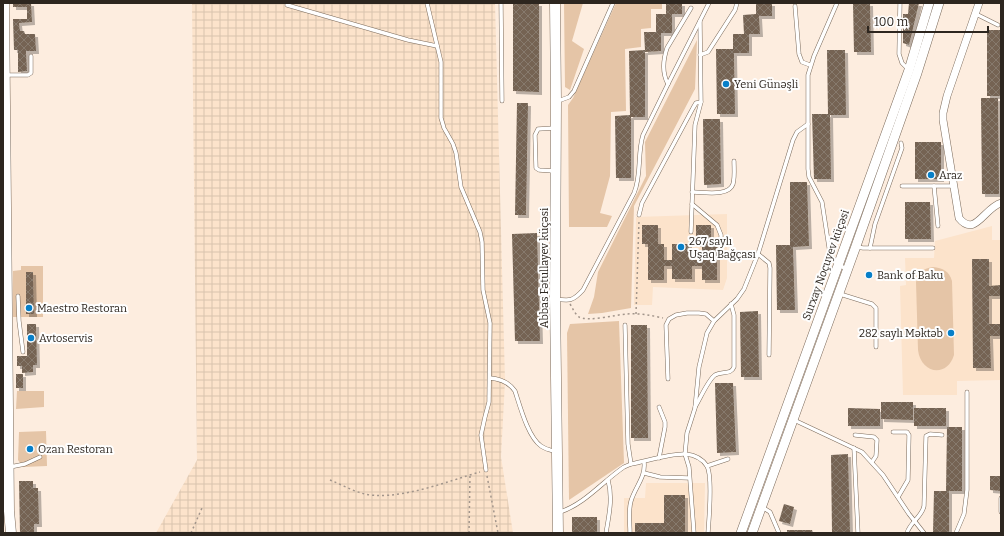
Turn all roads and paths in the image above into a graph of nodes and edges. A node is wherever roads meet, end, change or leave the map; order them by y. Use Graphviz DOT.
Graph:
graph roads {
  1 [pos="4,3"];
  2 [pos="427,3"];
  3 [pos="501,3"];
  4 [pos="555,3"];
  5 [pos="613,3"];
  6 [pos="709,3"];
  7 [pos="737,3"];
  8 [pos="837,3"];
  9 [pos="900,3"];
  10 [pos="929,3"];
  11 [pos="939,3"];
  12 [pos="979,3"];
  13 [pos="287,5"];
  14 [pos="795,6"];
  15 [pos="691,8"];
  16 [pos="976,14"];
  17 [pos="700,21"];
  18 [pos="998,25"];
  19 [pos="437,46"];
  20 [pos="700,55"];
  21 [pos="31,56"];
  22 [pos="810,65"];
  23 [pos="913,71"];
  24 [pos="5,75"];
  25 [pos="668,84"];
  26 [pos="502,101"];
  27 [pos="556,101"];
  28 [pos="701,102"];
  29 [pos="808,124"];
  30 [pos="556,128"];
  31 [pos="901,143"];
  32 [pos="734,161"];
  33 [pos="556,171"];
  34 [pos="902,186"];
  35 [pos="934,186"];
  36 [pos="954,186"];
  37 [pos="692,192"];
  38 [pos="1001,203"];
  39 [pos="692,204"];
  40 [pos="639,215"];
  41 [pos="938,226"];
  42 [pos="691,232"];
  43 [pos="856,246"];
  44 [pos="870,248"];
  45 [pos="933,248"];
  46 [pos="721,251"];
  47 [pos="758,254"];
  48 [pos="839,265"];
  49 [pos="848,270"];
  50 [pos="839,294"];
  51 [pos="18,296"];
  52 [pos="555,299"];
  53 [pos="568,301"];
  54 [pos="731,304"];
  55 [pos="636,314"];
  56 [pos="670,319"];
  57 [pos="714,321"];
  58 [pos="7,322"];
  59 [pos="19,322"];
  60 [pos="626,325"];
  61 [pos="876,348"];
  62 [pos="23,352"];
  63 [pos="769,355"];
  64 [pos="490,378"];
  65 [pos="6,379"];
  66 [pos="668,379"];
  67 [pos="968,392"];
  68 [pos="659,407"];
  69 [pos="695,408"];
  70 [pos="784,415"];
  71 [pos="793,419"];
  72 [pos="893,432"];
  73 [pos="855,435"];
  74 [pos="942,435"];
  75 [pos="854,448"];
  76 [pos="558,453"];
  77 [pos="686,454"];
  78 [pos="40,457"];
  79 [pos="659,458"];
  80 [pos="728,459"];
  81 [pos="644,462"];
  82 [pos="872,462"];
  83 [pos="631,464"];
  84 [pos="707,466"];
  85 [pos="9,467"];
  86 [pos="486,470"];
  87 [pos="644,473"];
  88 [pos="470,475"];
  89 [pos="689,478"];
  90 [pos="330,480"];
  91 [pos="608,480"];
  92 [pos="898,497"];
  93 [pos="1001,498"];
  94 [pos="762,507"];
  95 [pos="202,508"];
  96 [pos="559,512"];
  97 [pos="1001,512"];
  98 [pos="914,520"];
  99 [pos="10,533"];
  100 [pos="191,533"];
  101 [pos="469,533"];
  102 [pos="498,533"];
  103 [pos="558,533"];
  104 [pos="606,533"];
  105 [pos="630,533"];
  106 [pos="694,533"];
  107 [pos="708,533"];
  108 [pos="741,533"];
  109 [pos="752,533"];
  110 [pos="779,533"];
  111 [pos="858,533"];
  112 [pos="907,533"];
  113 [pos="924,533"];
  114 [pos="956,533"];
  1 -- 24 [label="main road"];
  2 -- 19 [label="lane"];
  3 -- 26 [label="lane"];
  4 -- 27 [label="main road, Abbas Fətullayev küçəsi"];
  5 -- 27 [label="lane"];
  6 -- 17 [label="lane"];
  7 -- 20 [label="lane"];
  8 -- 22 [label="lane"];
  9 -- 23 [label="lane"];
  10 -- 23 [label="street, Surxay Noçuyev küçəsi"];
  11 -- 23 [label="street, Surxay Noçuyev küçəsi"];
  12 -- 16 [label="street"];
  13 -- 19 [label="lane"];
  14 -- 22 [label="lane"];
  15 -- 25 [label="lane"];
  16 -- 18 [label="lane"];
  16 -- 36 [label="street"];
  17 -- 20 [label="lane"];
  17 -- 25 [label="lane"];
  19 -- 64 [label="lane"];
  20 -- 28 [label="lane"];
  21 -- 24 [label="lane"];
  22 -- 29 [label="lane"];
  23 -- 43 [label="street, Surxay Noçuyev küçəsi"];
  23 -- 48 [label="street, Surxay Noçuyev küçəsi"];
  24 -- 58 [label="main road"];
  25 -- 53 [label="lane"];
  27 -- 30 [label="main road, Abbas Fətullayev küçəsi"];
  28 -- 37 [label="lane"];
  28 -- 40 [label="lane"];
  29 -- 47 [label="lane"];
  29 -- 48 [label="lane"];
  30 -- 33 [label="main road, Abbas Fətullayev küçəsi"];
  30 -- 33 [label="lane"];
  31 -- 44 [label="lane"];
  32 -- 37 [label="lane"];
  33 -- 52 [label="main road, Abbas Fətullayev küçəsi"];
  34 -- 35 [label="lane"];
  35 -- 36 [label="lane"];
  35 -- 41 [label="lane"];
  36 -- 38 [label="street"];
  37 -- 39 [label="lane"];
  39 -- 42 [label="lane"];
  39 -- 46 [label="lane"];
  40 -- 55 [label="path"];
  43 -- 44 [label="lane"];
  43 -- 49 [label="street, Surxay Noçuyev küçəsi"];
  44 -- 45 [label="lane"];
  47 -- 54 [label="lane"];
  47 -- 63 [label="lane"];
  48 -- 49 [label="lane"];
  48 -- 70 [label="street, Surxay Noçuyev küçəsi"];
  49 -- 50 [label="street, Surxay Noçuyev küçəsi"];
  50 -- 61 [label="lane"];
  50 -- 71 [label="street, Surxay Noçuyev küçəsi"];
  51 -- 59 [label="lane"];
  52 -- 53 [label="lane"];
  52 -- 76 [label="main road, Abbas Fətullayev küçəsi"];
  53 -- 55 [label="path"];
  54 -- 57 [label="lane"];
  54 -- 69 [label="lane"];
  55 -- 56 [label="path"];
  56 -- 57 [label="lane"];
  56 -- 66 [label="lane"];
  57 -- 69 [label="lane"];
  58 -- 59 [label="lane"];
  58 -- 65 [label="main road"];
  59 -- 62 [label="lane"];
  60 -- 83 [label="lane"];
  64 -- 76 [label="lane"];
  64 -- 86 [label="lane"];
  65 -- 85 [label="main road"];
  67 -- 114 [label="lane"];
  68 -- 79 [label="lane"];
  69 -- 77 [label="lane"];
  70 -- 71 [label="lane"];
  70 -- 108 [label="street, Surxay Noçuyev küçəsi"];
  71 -- 75 [label="lane"];
  71 -- 94 [label="street, Surxay Noçuyev küçəsi"];
  72 -- 92 [label="lane"];
  73 -- 82 [label="lane"];
  74 -- 98 [label="lane"];
  75 -- 82 [label="lane"];
  75 -- 111 [label="lane"];
  76 -- 96 [label="main road, Abbas Fətullayev küçəsi"];
  77 -- 79 [label="lane"];
  77 -- 84 [label="lane"];
  77 -- 89 [label="lane"];
  78 -- 85 [label="lane"];
  79 -- 81 [label="lane"];
  80 -- 84 [label="lane"];
  81 -- 83 [label="lane"];
  81 -- 87 [label="lane"];
  82 -- 92 [label="lane"];
  83 -- 91 [label="lane"];
  84 -- 107 [label="lane"];
  85 -- 99 [label="main road"];
  86 -- 88 [label="path"];
  86 -- 102 [label="path"];
  87 -- 89 [label="lane"];
  87 -- 105 [label="lane"];
  88 -- 90 [label="path"];
  88 -- 101 [label="path"];
  89 -- 106 [label="lane"];
  91 -- 96 [label="lane"];
  91 -- 104 [label="lane"];
  92 -- 98 [label="lane"];
  93 -- 97 [label="lane"];
  94 -- 109 [label="street, Surxay Noçuyev küçəsi"];
  94 -- 110 [label="lane"];
  95 -- 100 [label="path"];
  96 -- 103 [label="main road, Abbas Fətullayev küçəsi"];
  98 -- 112 [label="lane"];
  98 -- 113 [label="lane"];
}
